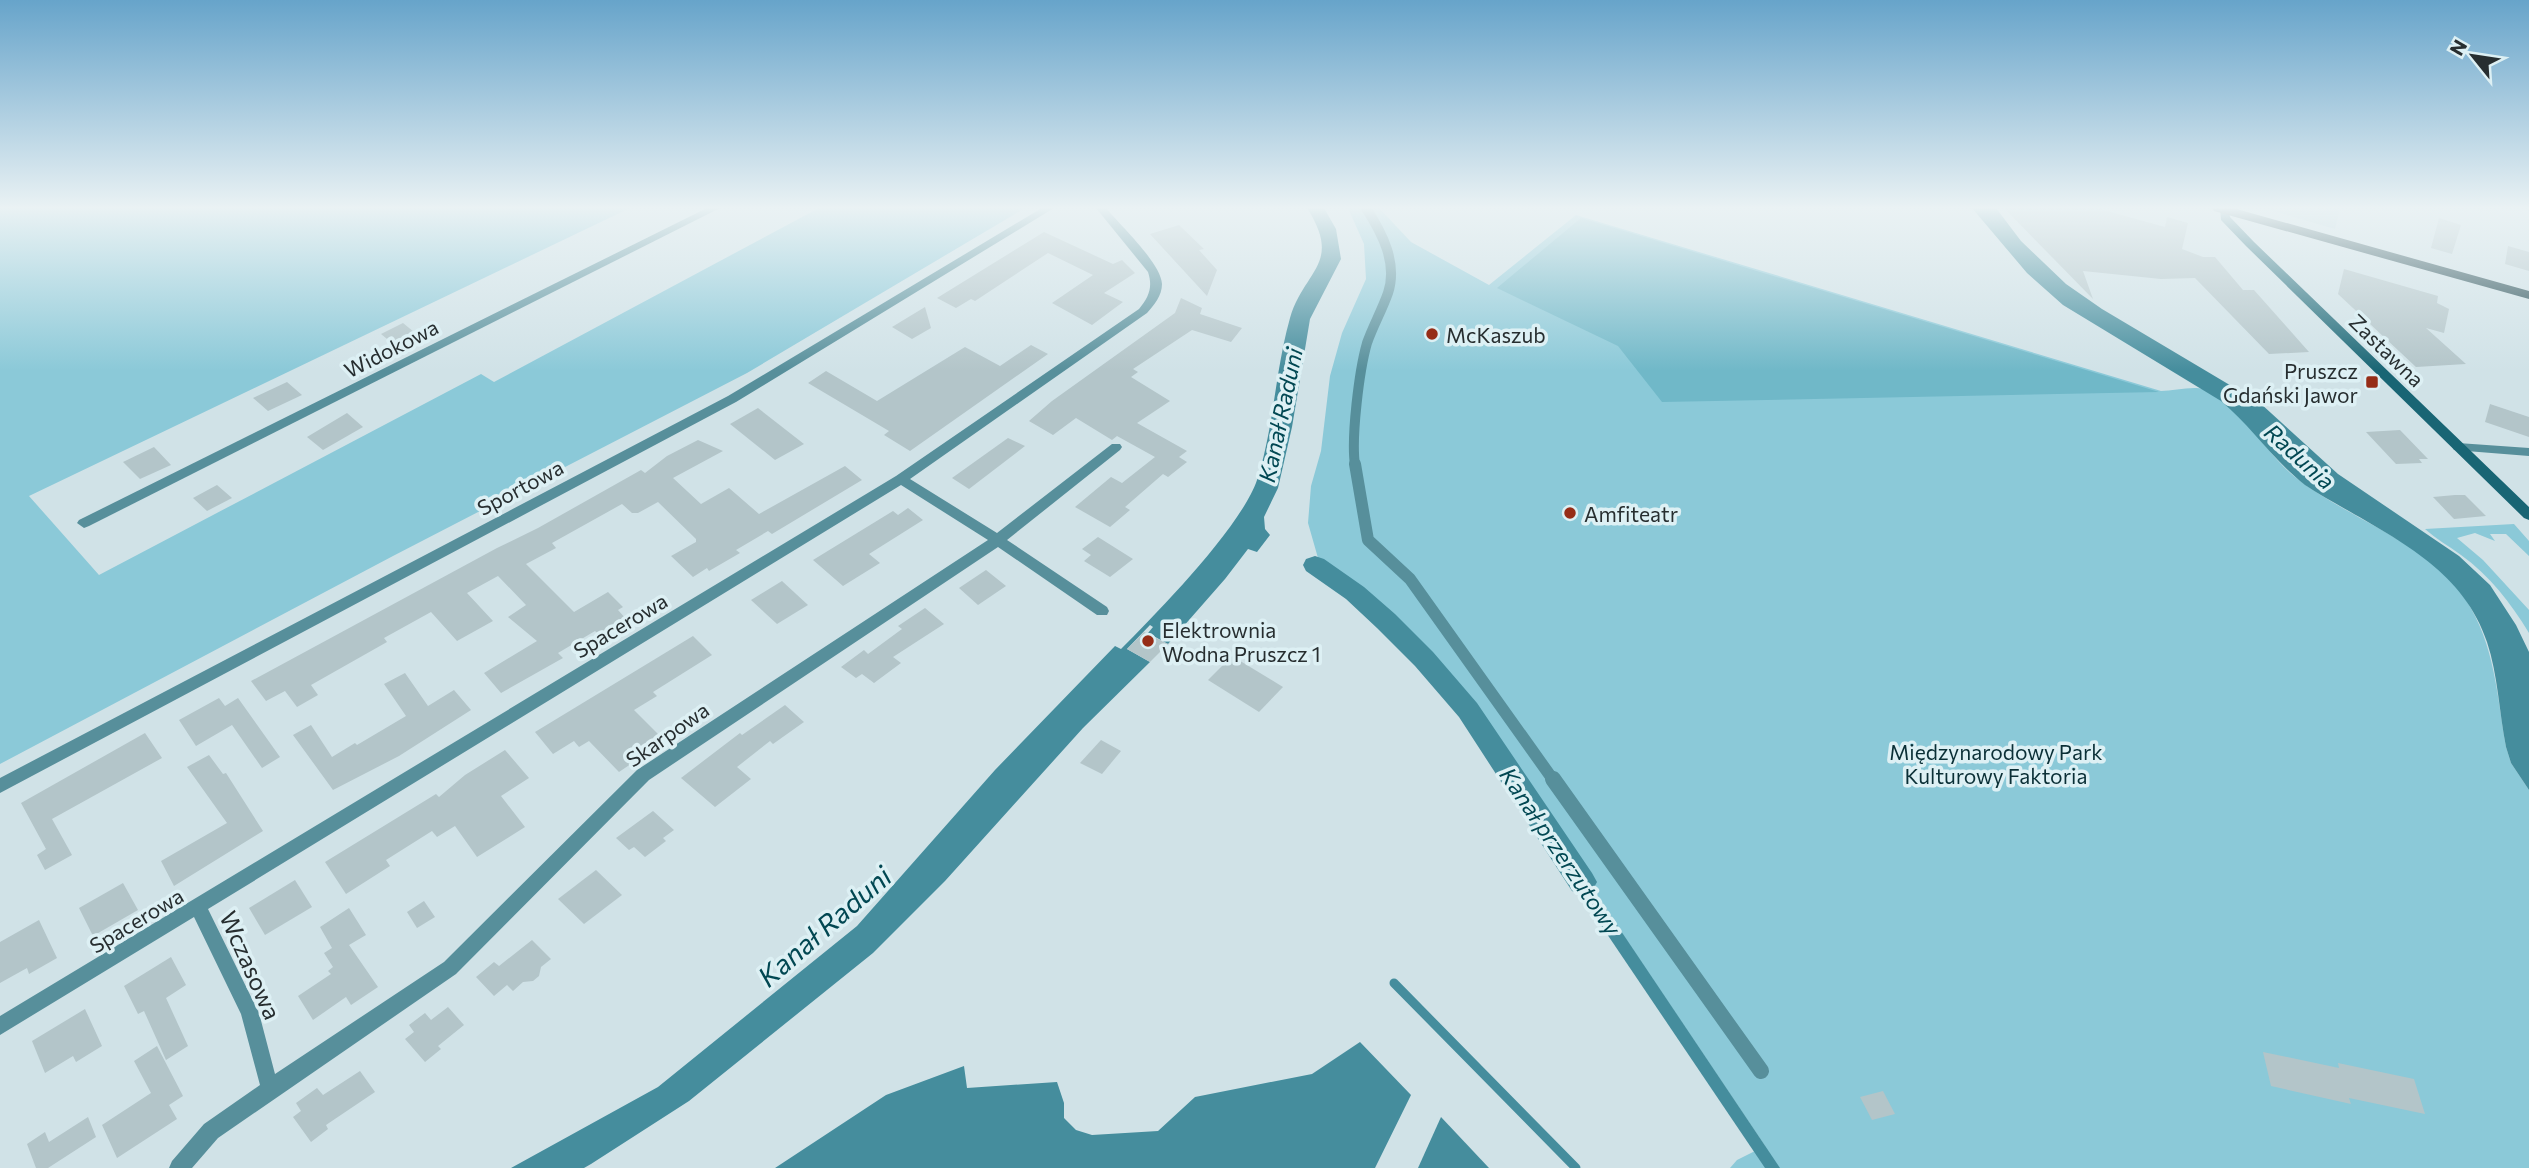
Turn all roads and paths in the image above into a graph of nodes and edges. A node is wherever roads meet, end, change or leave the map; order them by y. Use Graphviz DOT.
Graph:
graph roads {
  1 [pos="606,263"];
  2 [pos="959,263"];
  3 [pos="1146,263"];
  4 [pos="1389,263"];
  5 [pos="2269,263"];
  6 [pos="2413,263"];
  7 [pos="2529,295"];
  8 [pos="1116,447"];
  9 [pos="2458,447"];
  10 [pos="2529,452"];
  11 [pos="901,478"];
  12 [pos="2529,515"];
  13 [pos="83,523"];
  14 [pos="998,540"];
  15 [pos="1102,611"];
  16 [pos="0,786"];
  17 [pos="198,907"];
  18 [pos="0,1026"];
  19 [pos="1761,1071"];
  20 [pos="270,1089"];
  21 [pos="179,1168"];
  1 -- 13 [label="street, Widokowa"];
  2 -- 16 [label="street, Sportowa"];
  3 -- 11 [label="street, Spacerowa"];
  4 -- 19 [label="lane"];
  5 -- 9 [label="main road, Zastawna"];
  6 -- 7 [label="main road"];
  8 -- 14 [label="street, Skarpowa"];
  9 -- 10 [label="street"];
  9 -- 12 [label="main road, Zastawna"];
  11 -- 14 [label="street"];
  11 -- 17 [label="street, Spacerowa"];
  14 -- 15 [label="street"];
  14 -- 20 [label="street, Skarpowa"];
  17 -- 18 [label="street, Spacerowa"];
  17 -- 20 [label="street, Wczasowa"];
  20 -- 21 [label="street"];
}
